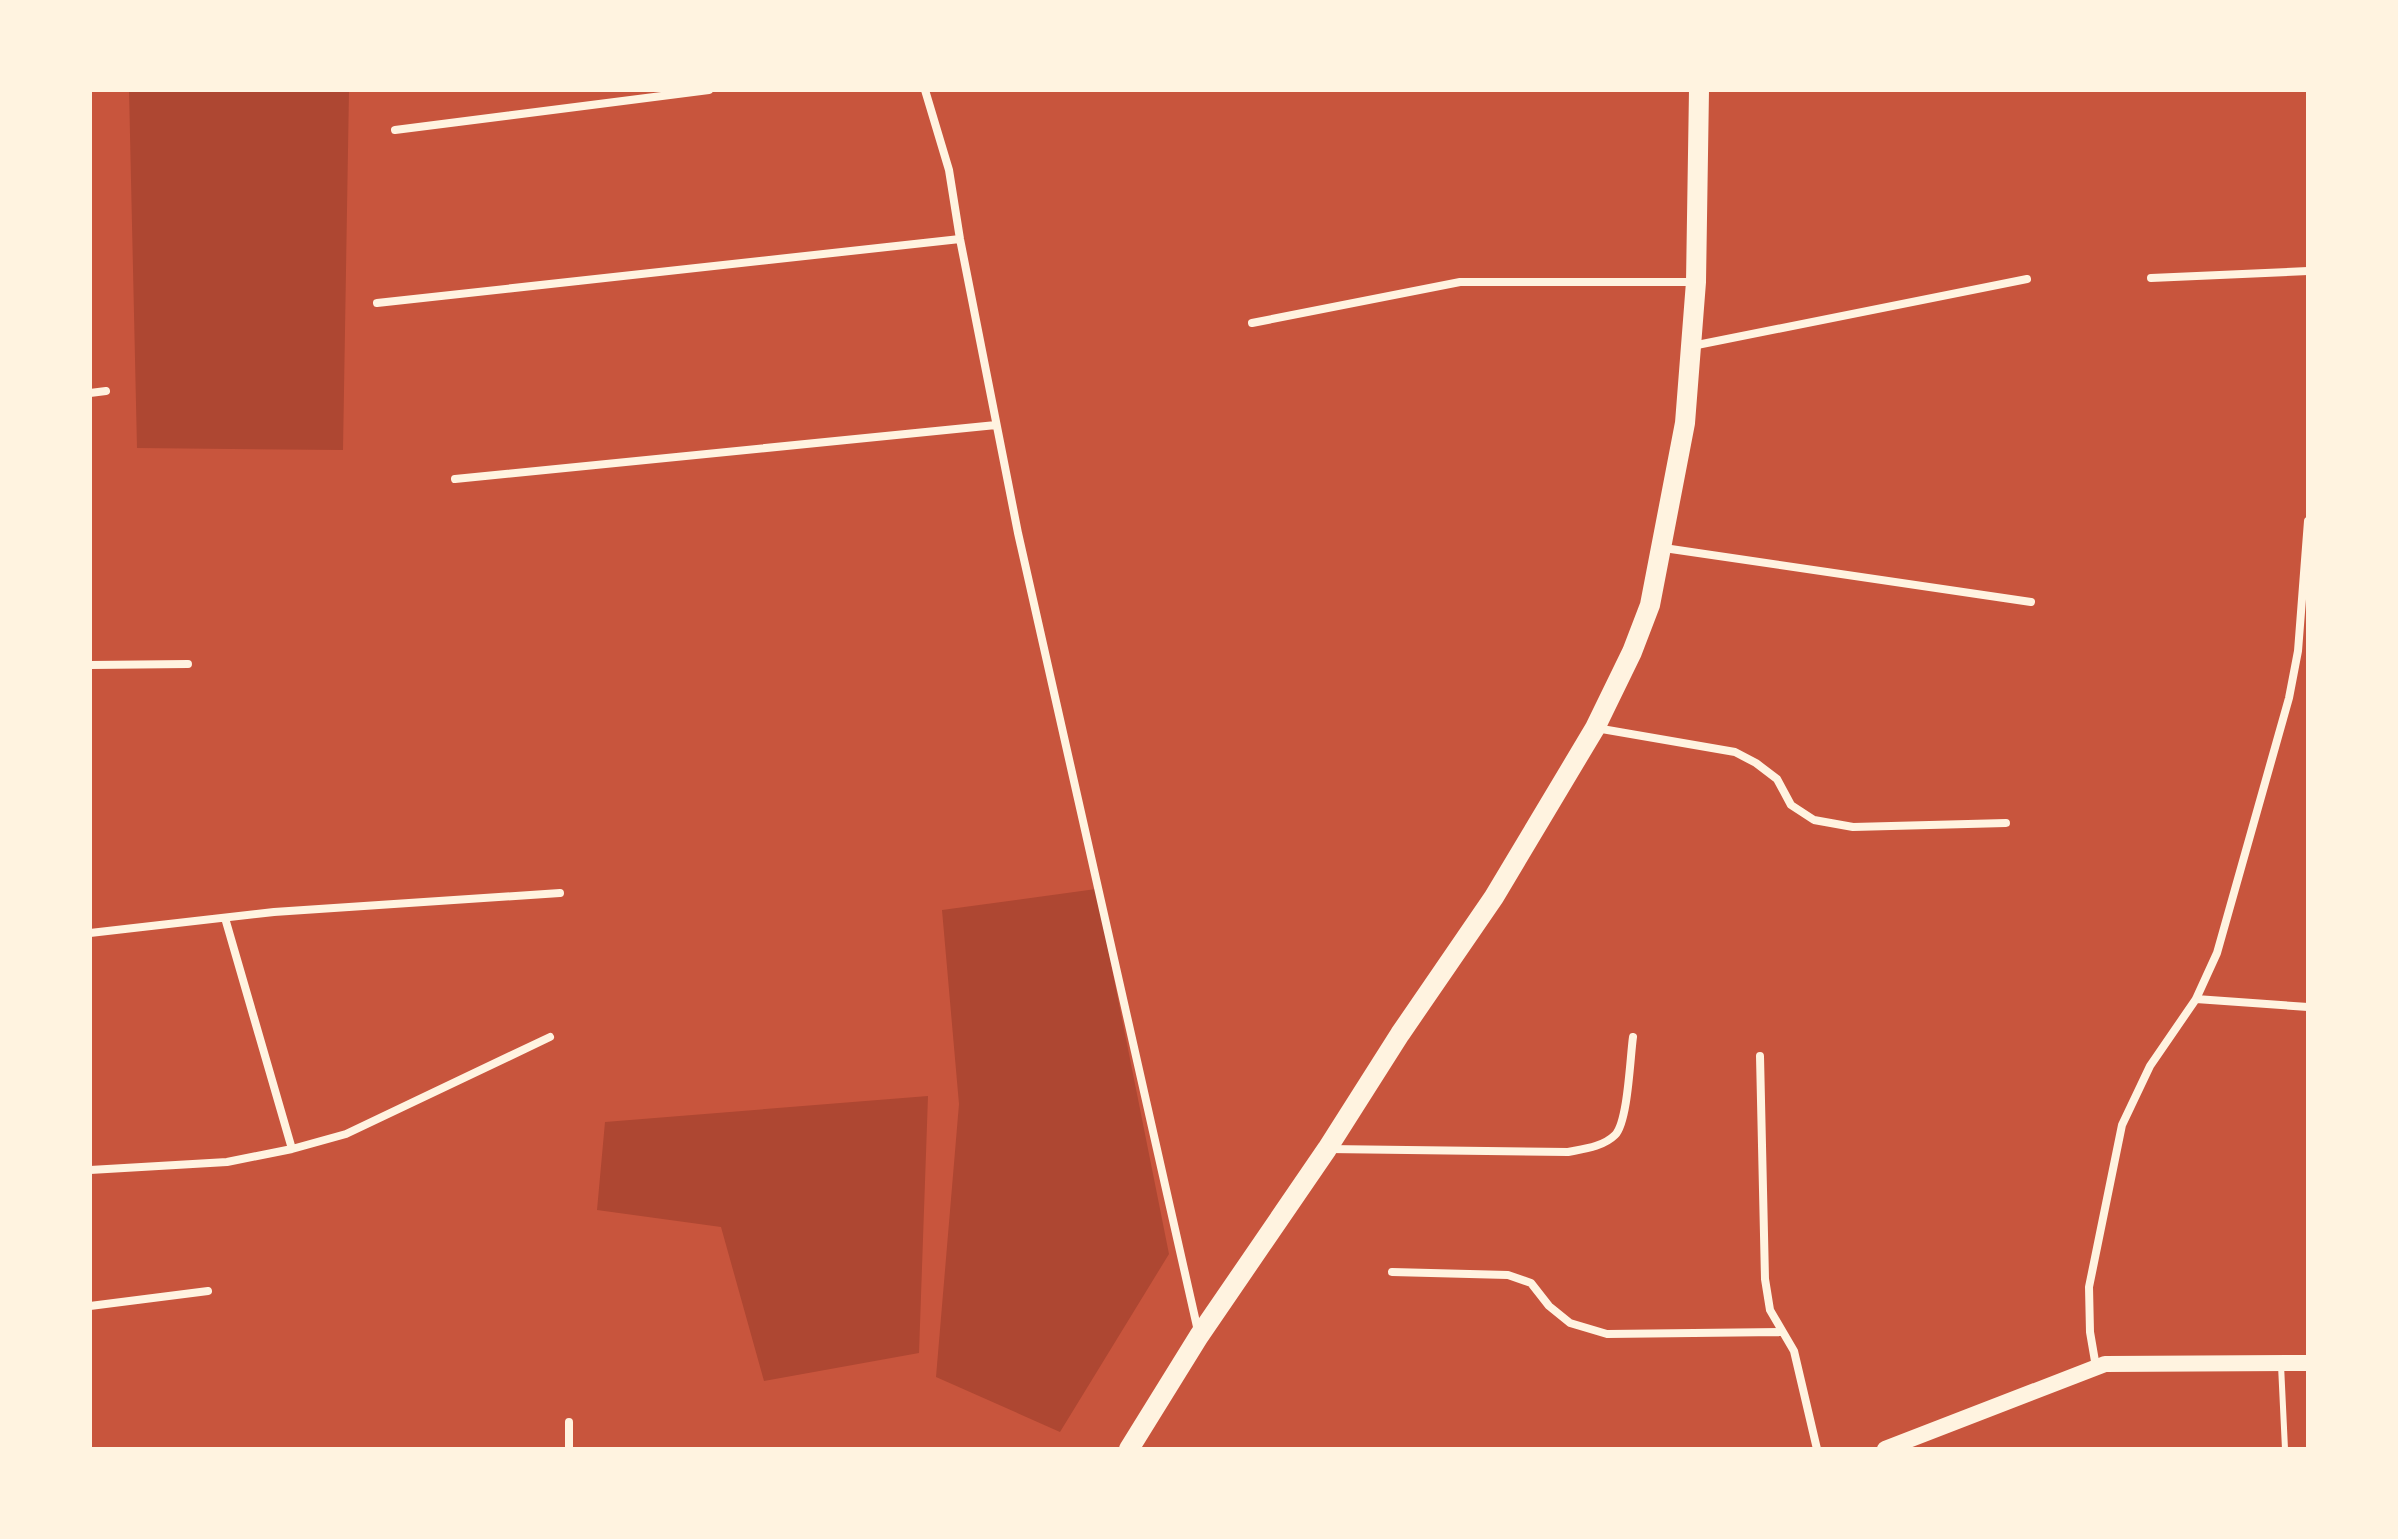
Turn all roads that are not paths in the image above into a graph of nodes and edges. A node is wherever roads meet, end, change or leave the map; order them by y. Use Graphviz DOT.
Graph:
graph roads {
  1 [pos="709,90"];
  2 [pos="925,90"];
  3 [pos="1699,90"];
  4 [pos="395,130"];
  5 [pos="960,239"];
  6 [pos="2308,271"];
  7 [pos="2151,278"];
  8 [pos="2027,279"];
  9 [pos="1696,282"];
  10 [pos="377,303"];
  11 [pos="1252,323"];
  12 [pos="1691,346"];
  13 [pos="106,391"];
  14 [pos="90,393"];
  15 [pos="996,425"];
  16 [pos="455,479"];
  17 [pos="2308,521"];
  18 [pos="1663,548"];
  19 [pos="2031,602"];
  20 [pos="188,664"];
  21 [pos="90,665"];
  22 [pos="1595,728"];
  23 [pos="2006,823"];
  24 [pos="560,893"];
  25 [pos="225,918"];
  26 [pos="90,933"];
  27 [pos="2196,999"];
  28 [pos="2308,1007"];
  29 [pos="550,1037"];
  30 [pos="1633,1037"];
  31 [pos="1760,1056"];
  32 [pos="292,1149"];
  33 [pos="1327,1149"];
  34 [pos="90,1170"];
  35 [pos="1392,1272"];
  36 [pos="208,1291"];
  37 [pos="90,1306"];
  38 [pos="1782,1332"];
  39 [pos="1199,1336"];
  40 [pos="2281,1363"];
  41 [pos="2308,1363"];
  42 [pos="2096,1368"];
  43 [pos="569,1422"];
  44 [pos="569,1449"];
  45 [pos="1129,1449"];
  46 [pos="1817,1449"];
  47 [pos="1885,1449"];
  48 [pos="2285,1449"];
  1 -- 4 [label="street"];
  2 -- 5 [label="street"];
  3 -- 9 [label="main road"];
  5 -- 10 [label="street"];
  5 -- 15 [label="street"];
  6 -- 7 [label="street"];
  8 -- 12 [label="street"];
  9 -- 11 [label="street"];
  9 -- 12 [label="main road"];
  12 -- 18 [label="main road"];
  13 -- 14 [label="street"];
  15 -- 16 [label="street"];
  15 -- 39 [label="street"];
  17 -- 27 [label="street"];
  18 -- 19 [label="street"];
  18 -- 22 [label="main road"];
  20 -- 21 [label="street"];
  22 -- 23 [label="street"];
  22 -- 33 [label="main road"];
  24 -- 25 [label="street"];
  25 -- 26 [label="street"];
  25 -- 32 [label="street"];
  27 -- 28 [label="street"];
  27 -- 42 [label="street"];
  29 -- 32 [label="street"];
  30 -- 33 [label="street"];
  31 -- 38 [label="street"];
  32 -- 34 [label="street"];
  33 -- 39 [label="main road"];
  35 -- 38 [label="street"];
  36 -- 37 [label="street"];
  38 -- 46 [label="street"];
  39 -- 45 [label="main road"];
  40 -- 41 [label="main road"];
  40 -- 42 [label="main road"];
  40 -- 48 [label="lane"];
  42 -- 47 [label="main road"];
  43 -- 44 [label="street"];
}
